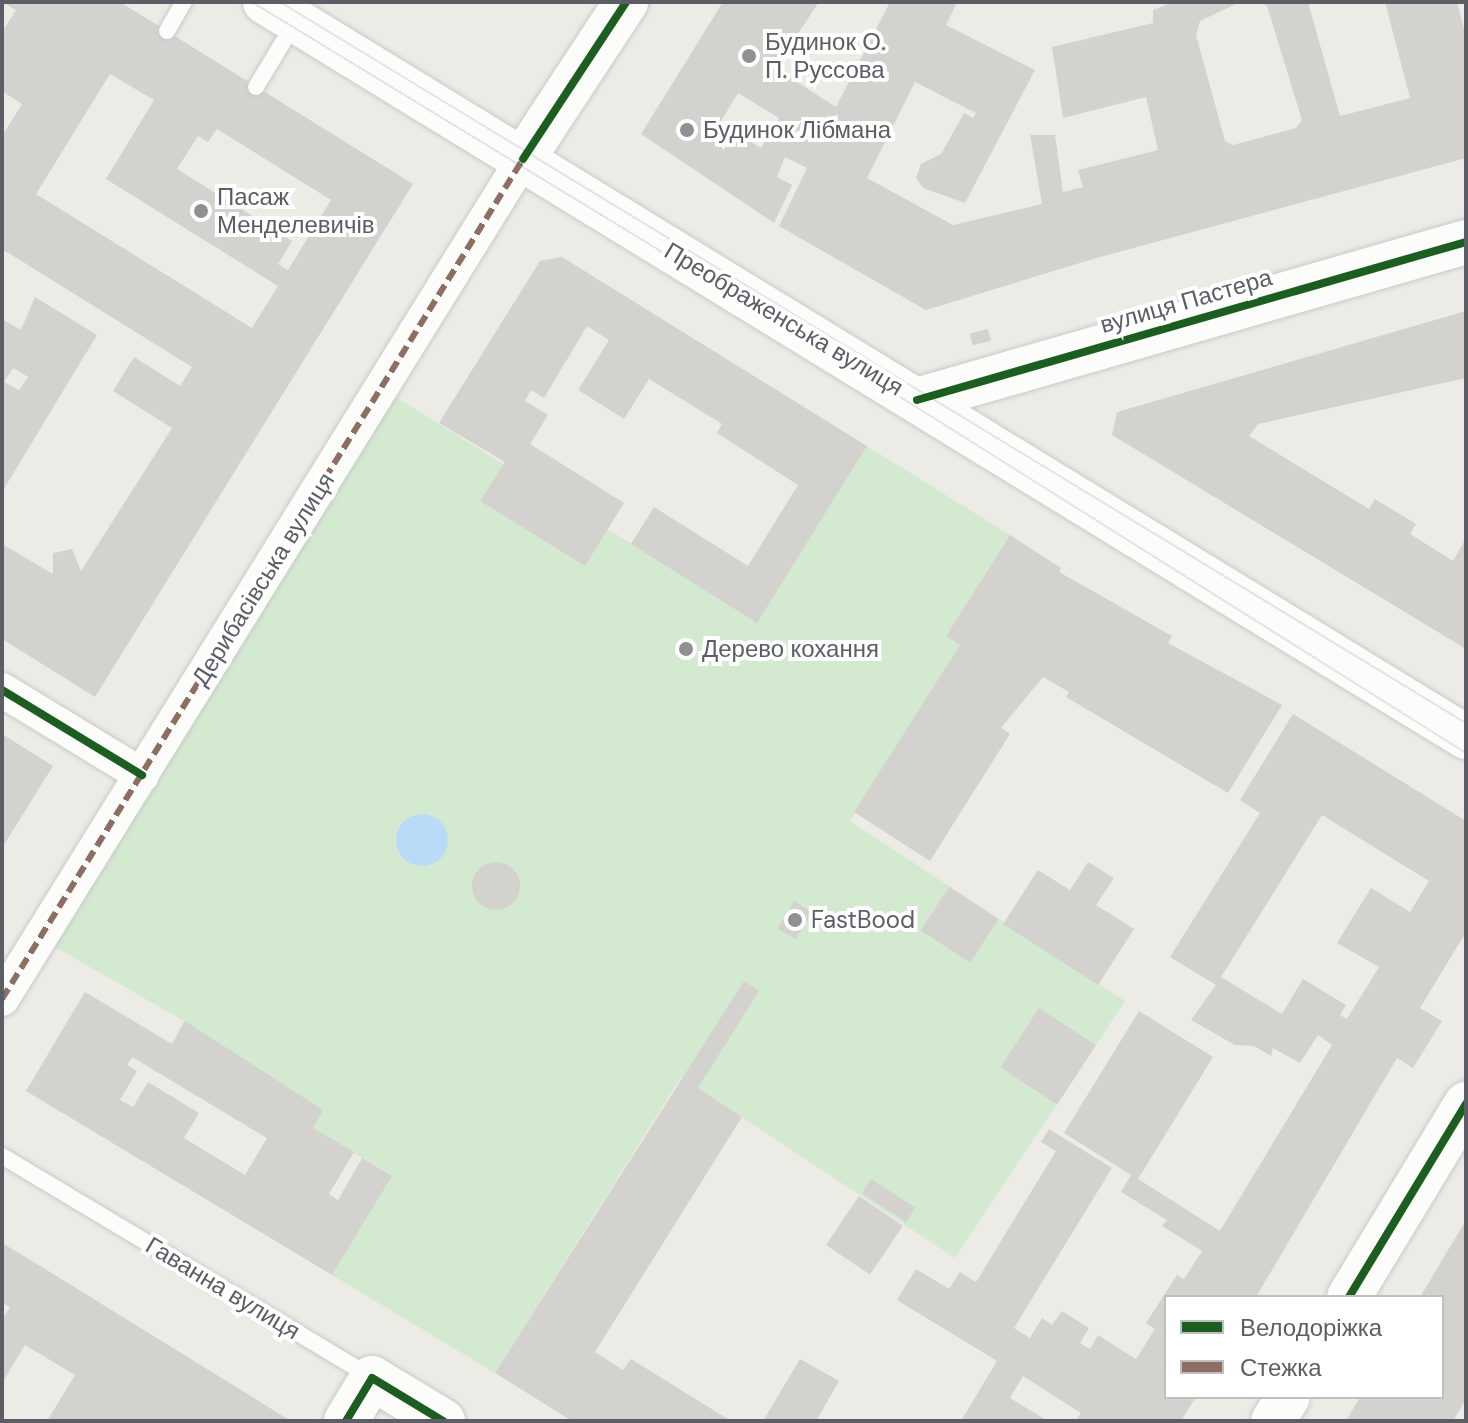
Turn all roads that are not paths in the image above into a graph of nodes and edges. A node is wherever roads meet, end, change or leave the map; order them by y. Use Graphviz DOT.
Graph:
graph roads {
  1 [pos="184,2"];
  2 [pos="626,2"];
  3 [pos="280,11"];
  4 [pos="167,31"];
  5 [pos="256,87"];
  6 [pos="523,159"];
  7 [pos="1466,242"];
  8 [pos="917,400"];
  9 [pos="2,690"];
  10 [pos="1466,737"];
  11 [pos="142,775"];
  12 [pos="2,999"];
  13 [pos="1466,1104"];
  14 [pos="2,1156"];
  15 [pos="1350,1295"];
  16 [pos="372,1378"];
  17 [pos="1287,1399"];
  18 [pos="346,1421"];
  19 [pos="443,1421"];
  20 [pos="1273,1421"];
  1 -- 4 [label="lane"];
  2 -- 6 [label="main road"];
  3 -- 5 [label="lane"];
  3 -- 6 [label="main road, Преображенська вулиця"];
  6 -- 8 [label="main road, Преображенська вулиця"];
  6 -- 11 [label="street, Дерибасівська вулиця"];
  7 -- 8 [label="main road, вулиця Пастера"];
  8 -- 10 [label="main road, Преображенська вулиця"];
  9 -- 11 [label="street"];
  11 -- 12 [label="street, Дерибасівська вулиця"];
  13 -- 15 [label="main road"];
  14 -- 16 [label="lane, Гаванна вулиця"];
  16 -- 18 [label="main road"];
  16 -- 19 [label="main road, Гаванна вулиця"];
  17 -- 20 [label="main road"];
}
